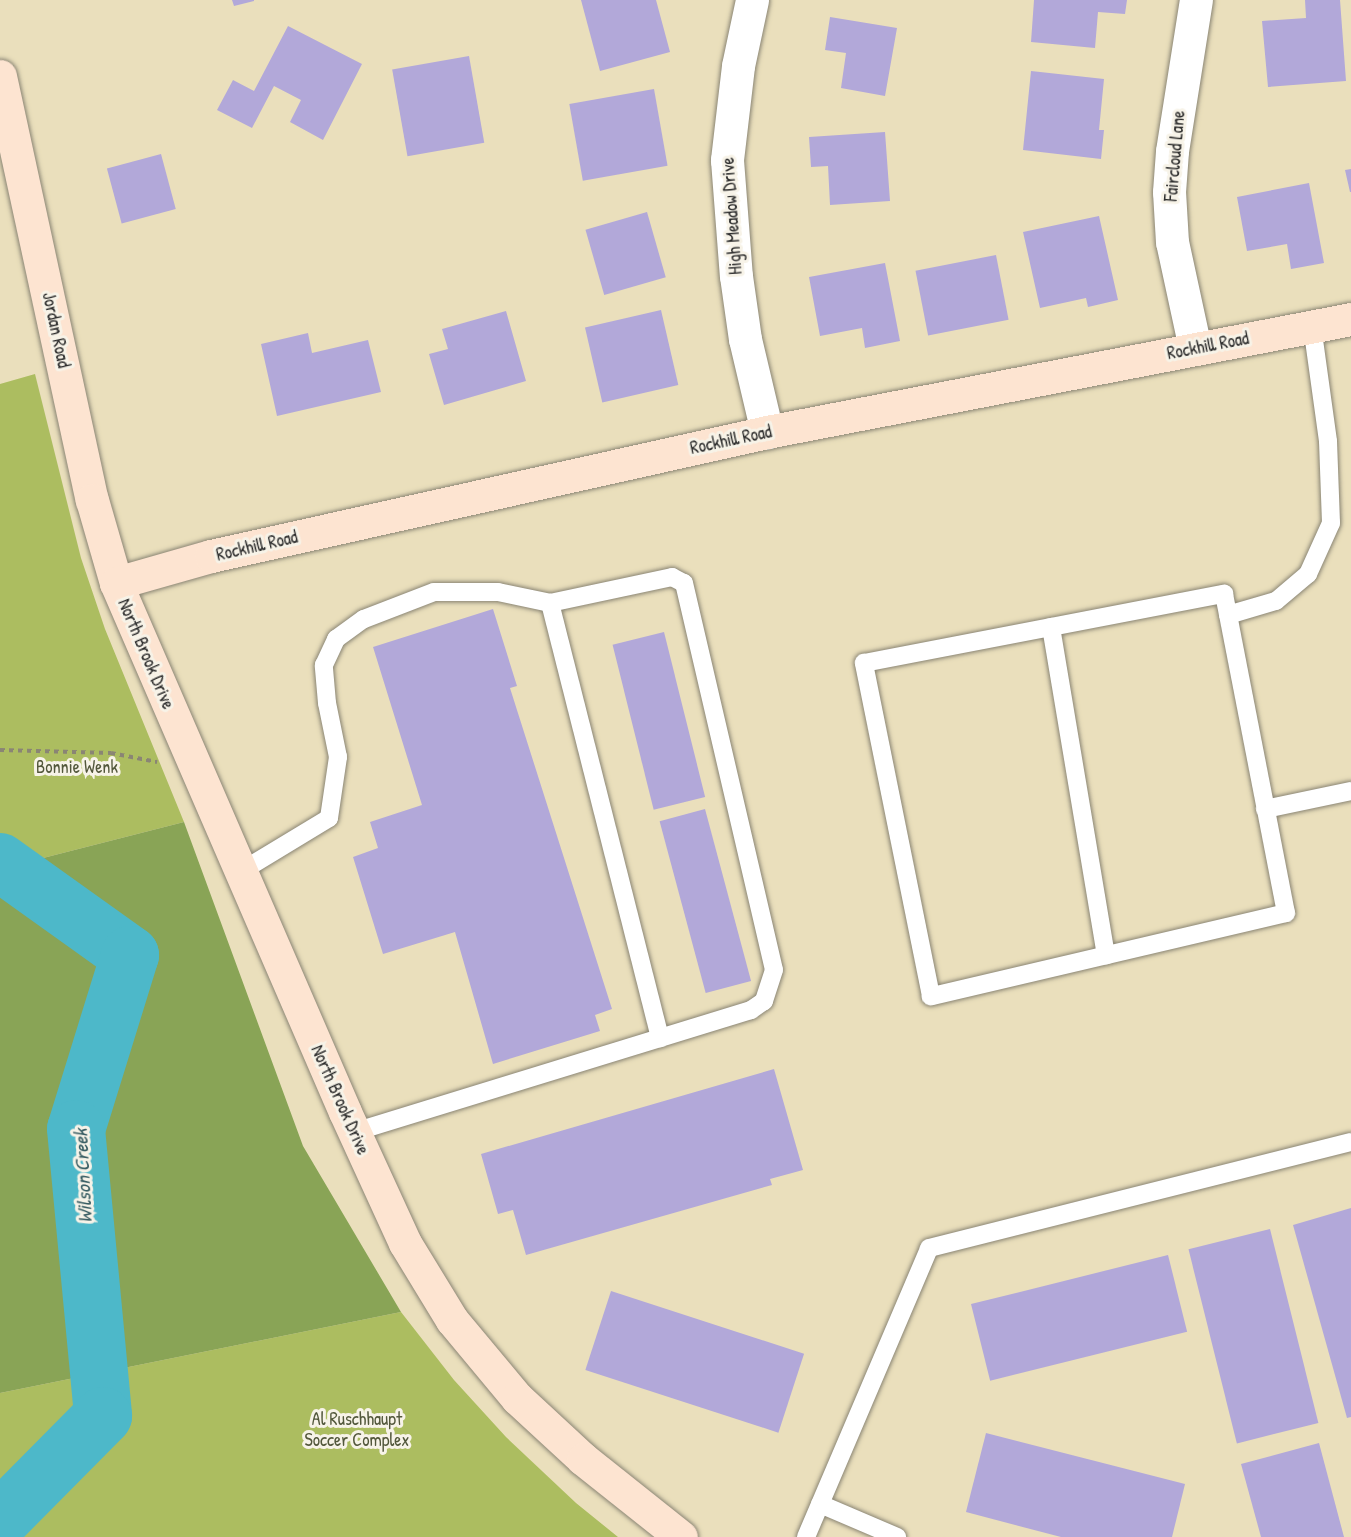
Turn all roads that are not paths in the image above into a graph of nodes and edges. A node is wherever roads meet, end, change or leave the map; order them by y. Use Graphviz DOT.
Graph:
graph roads {
  1 [pos="752,0"];
  2 [pos="1196,0"];
  3 [pos="0,76"];
  4 [pos="1351,320"];
  5 [pos="1312,326"];
  6 [pos="1195,348"];
  7 [pos="767,432"];
  8 [pos="116,583"];
  9 [pos="550,603"];
  10 [pos="1228,615"];
  11 [pos="1051,627"];
  12 [pos="1351,792"];
  13 [pos="1265,809"];
  14 [pos="240,872"];
  15 [pos="1106,955"];
  16 [pos="660,1038"];
  17 [pos="354,1132"];
  18 [pos="1351,1142"];
  19 [pos="820,1504"];
  20 [pos="681,1537"];
  21 [pos="806,1537"];
  22 [pos="897,1537"];
  1 -- 7 [label="street, High Meadow Drive"];
  2 -- 6 [label="street, Faircloud Lane"];
  3 -- 8 [label="street, Jordan Road"];
  4 -- 5 [label="street, Rockhill Road"];
  5 -- 6 [label="street, Rockhill Road"];
  5 -- 10 [label="lane"];
  6 -- 7 [label="street, Rockhill Road"];
  7 -- 8 [label="street, Rockhill Road"];
  8 -- 14 [label="street, North Brook Drive"];
  9 -- 14 [label="lane"];
  9 -- 16 [label="lane"];
  9 -- 16 [label="lane"];
  10 -- 11 [label="lane"];
  10 -- 13 [label="lane"];
  11 -- 15 [label="lane"];
  11 -- 15 [label="lane"];
  12 -- 13 [label="lane"];
  13 -- 15 [label="lane"];
  14 -- 17 [label="street, North Brook Drive"];
  16 -- 17 [label="lane"];
  17 -- 20 [label="street, North Brook Drive"];
  18 -- 19 [label="lane"];
  19 -- 21 [label="lane"];
  19 -- 22 [label="lane"];
}
